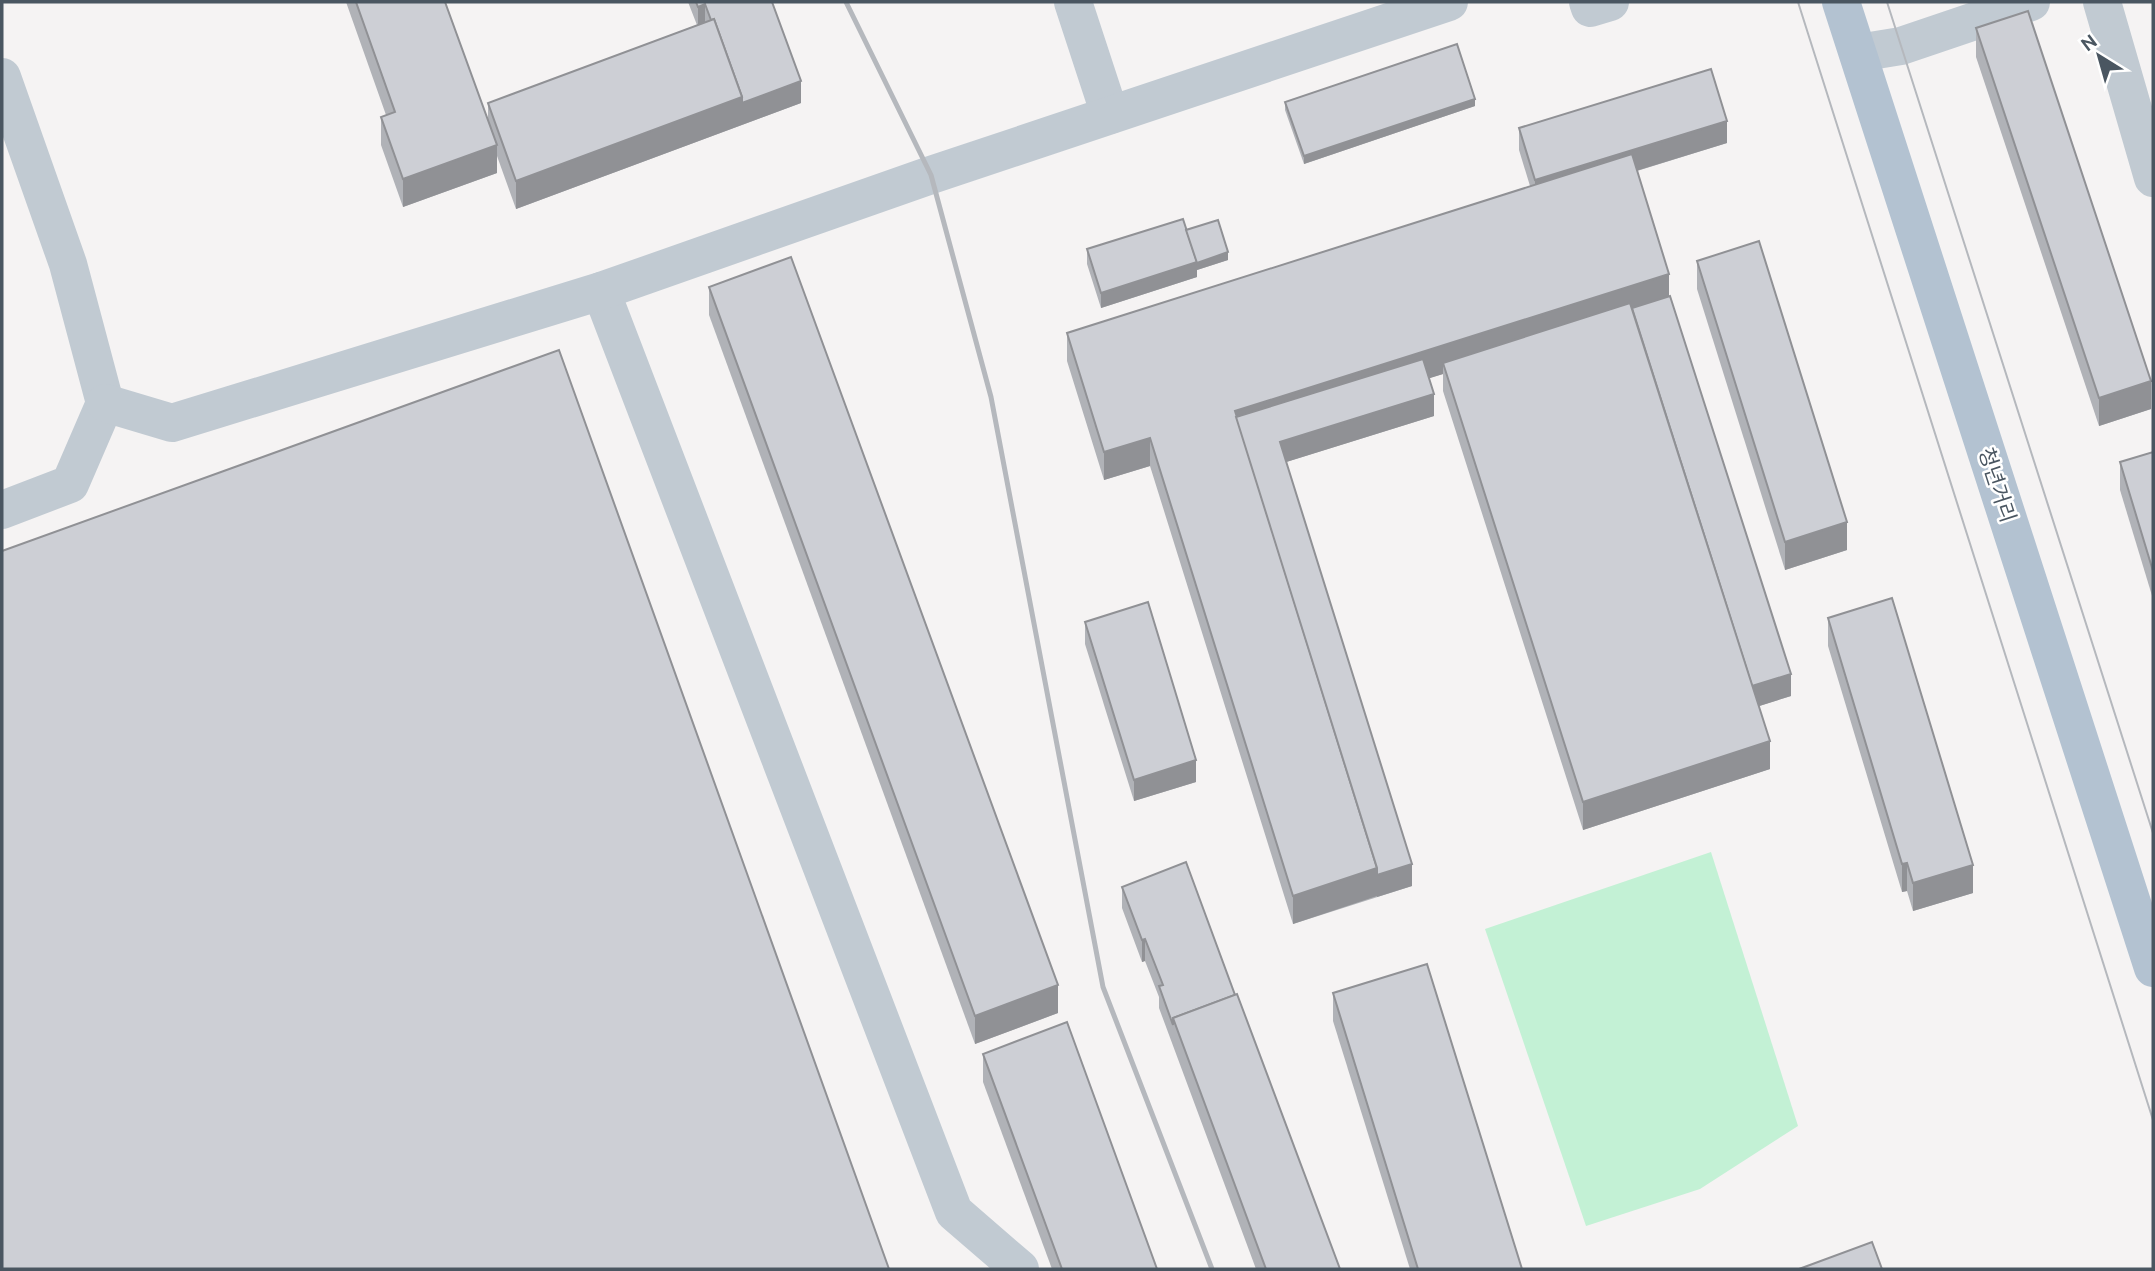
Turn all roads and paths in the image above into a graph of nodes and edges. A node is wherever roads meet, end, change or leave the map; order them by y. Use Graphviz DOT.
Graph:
graph roads {
  1 [pos="1073,2"];
  2 [pos="1448,2"];
  3 [pos="1588,2"];
  4 [pos="1610,2"];
  5 [pos="1841,2"];
  6 [pos="2031,2"];
  7 [pos="2102,2"];
  8 [pos="1858,53"];
  9 [pos="2139,75"];
  10 [pos="2,77"];
  11 [pos="1110,115"];
  12 [pos="2153,178"];
  13 [pos="601,291"];
  14 [pos="105,403"];
  15 [pos="2,510"];
  16 [pos="2144,908"];
  17 [pos="2153,968"];
  18 [pos="1020,1269"];
  1 -- 11 [label="street"];
  2 -- 11 [label="street"];
  3 -- 4 [label="street"];
  5 -- 8 [label="main road, 청년거리"];
  6 -- 8 [label="street"];
  7 -- 9 [label="street"];
  8 -- 16 [label="main road, 청년거리"];
  9 -- 12 [label="street"];
  10 -- 14 [label="street"];
  11 -- 13 [label="street"];
  13 -- 14 [label="street"];
  13 -- 18 [label="street"];
  14 -- 15 [label="street"];
  16 -- 17 [label="main road, 청년거리"];
}
